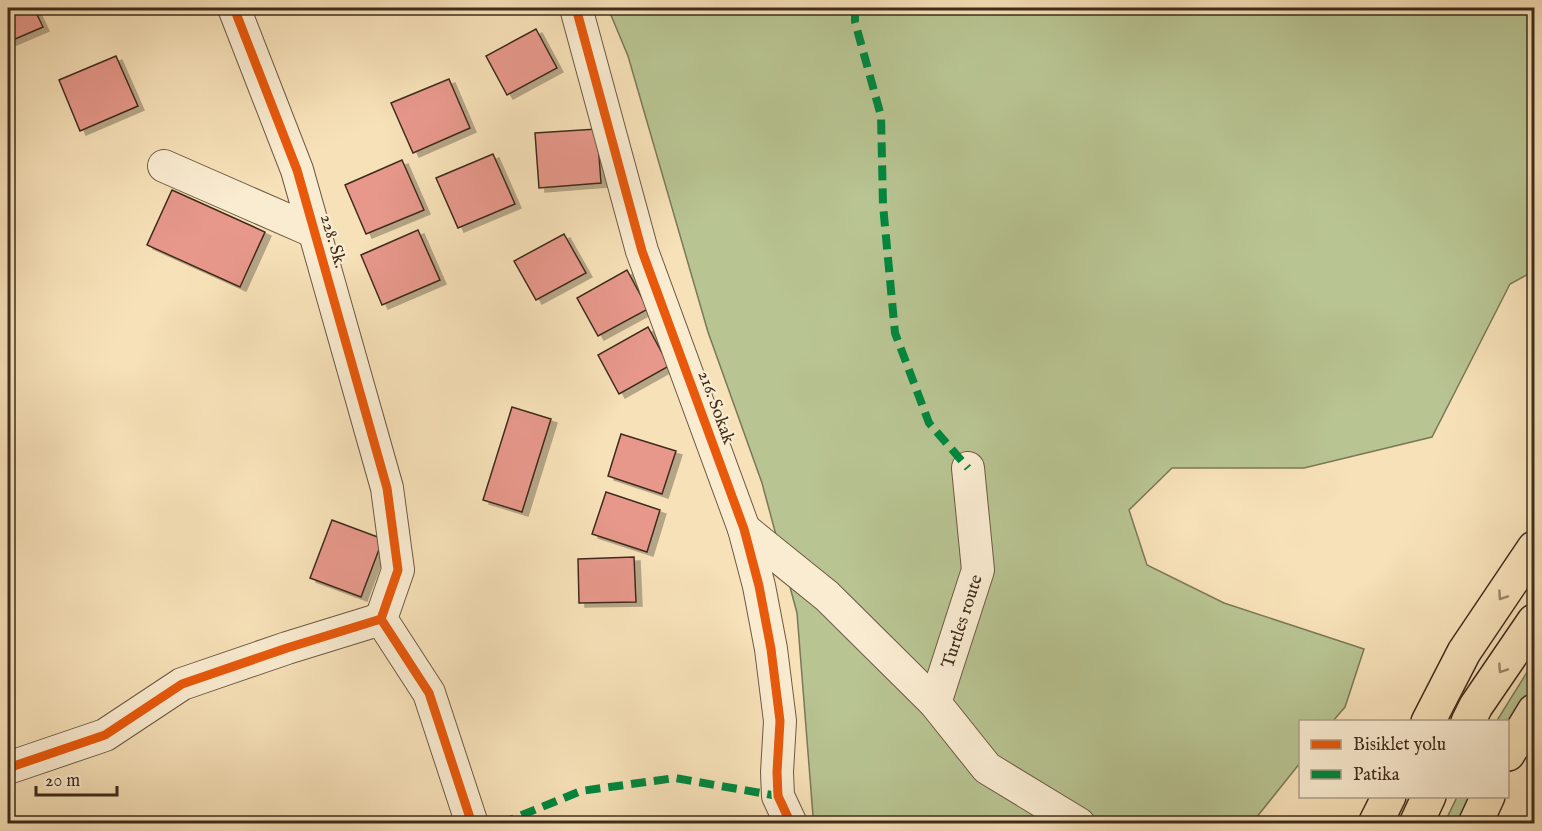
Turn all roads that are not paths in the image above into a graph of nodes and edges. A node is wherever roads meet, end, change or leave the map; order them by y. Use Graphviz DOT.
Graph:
graph roads {
  1 [pos="234,8"];
  2 [pos="576,8"];
  3 [pos="164,166"];
  4 [pos="315,232"];
  5 [pos="968,468"];
  6 [pos="744,530"];
  7 [pos="1534,548"];
  8 [pos="381,619"];
  9 [pos="1534,621"];
  10 [pos="935,703"];
  11 [pos="1534,711"];
  12 [pos="1429,720"];
  13 [pos="1469,720"];
  14 [pos="1509,752"];
  15 [pos="8,768"];
  16 [pos="1388,798"];
  17 [pos="1428,798"];
  18 [pos="1487,798"];
  19 [pos="472,824"];
  20 [pos="791,824"];
  21 [pos="1080,824"];
  22 [pos="1375,824"];
  23 [pos="1416,824"];
  24 [pos="1475,824"];
  1 -- 4 [label="street, 228. Sk."];
  2 -- 6 [label="street, 216. Sokak"];
  3 -- 4 [label="street"];
  4 -- 8 [label="street, 228. Sk."];
  5 -- 10 [label="street, Turtles route"];
  6 -- 10 [label="street"];
  6 -- 20 [label="street, 216. Sokak"];
  7 -- 12 [label="highway, one-way"];
  8 -- 15 [label="street"];
  8 -- 19 [label="street"];
  9 -- 13 [label="highway, one-way"];
  10 -- 21 [label="street"];
  11 -- 14 [label="highway"];
  16 -- 22 [label="highway"];
  17 -- 23 [label="highway"];
  18 -- 24 [label="highway"];
}
